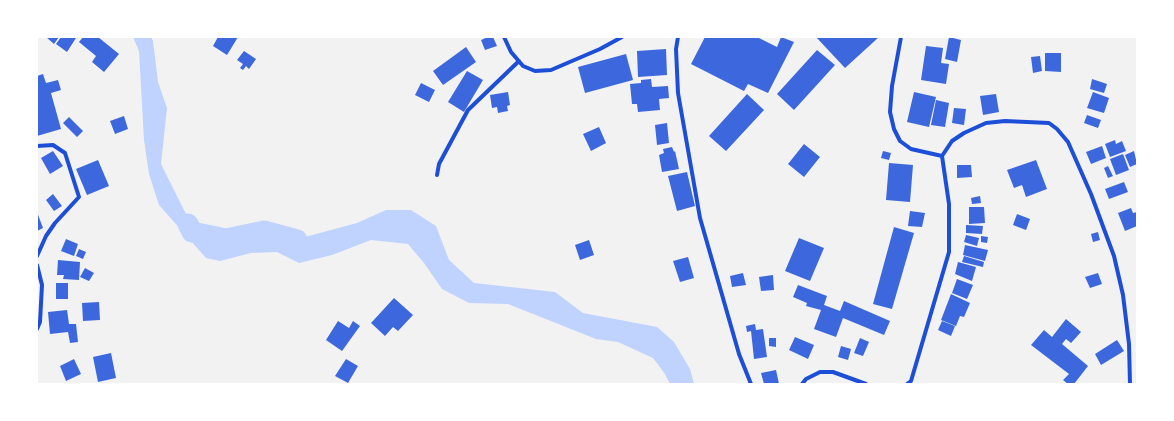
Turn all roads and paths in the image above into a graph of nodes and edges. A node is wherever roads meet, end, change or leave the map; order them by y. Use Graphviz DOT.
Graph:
graph roads {
  1 [pos="504,37"];
  2 [pos="622,37"];
  3 [pos="678,37"];
  4 [pos="901,37"];
  5 [pos="519,61"];
  6 [pos="37,146"];
  7 [pos="942,156"];
  8 [pos="437,175"];
  9 [pos="37,256"];
  10 [pos="37,265"];
  11 [pos="37,329"];
  12 [pos="751,384"];
  13 [pos="802,384"];
  14 [pos="866,384"];
  15 [pos="907,384"];
  16 [pos="1130,384"];
  1 -- 5 [label="street"];
  2 -- 5 [label="street"];
  3 -- 12 [label="street"];
  4 -- 7 [label="street"];
  5 -- 8 [label="street"];
  6 -- 9 [label="street"];
  7 -- 15 [label="street"];
  7 -- 16 [label="street"];
  10 -- 11 [label="street"];
  13 -- 14 [label="street"];
}
